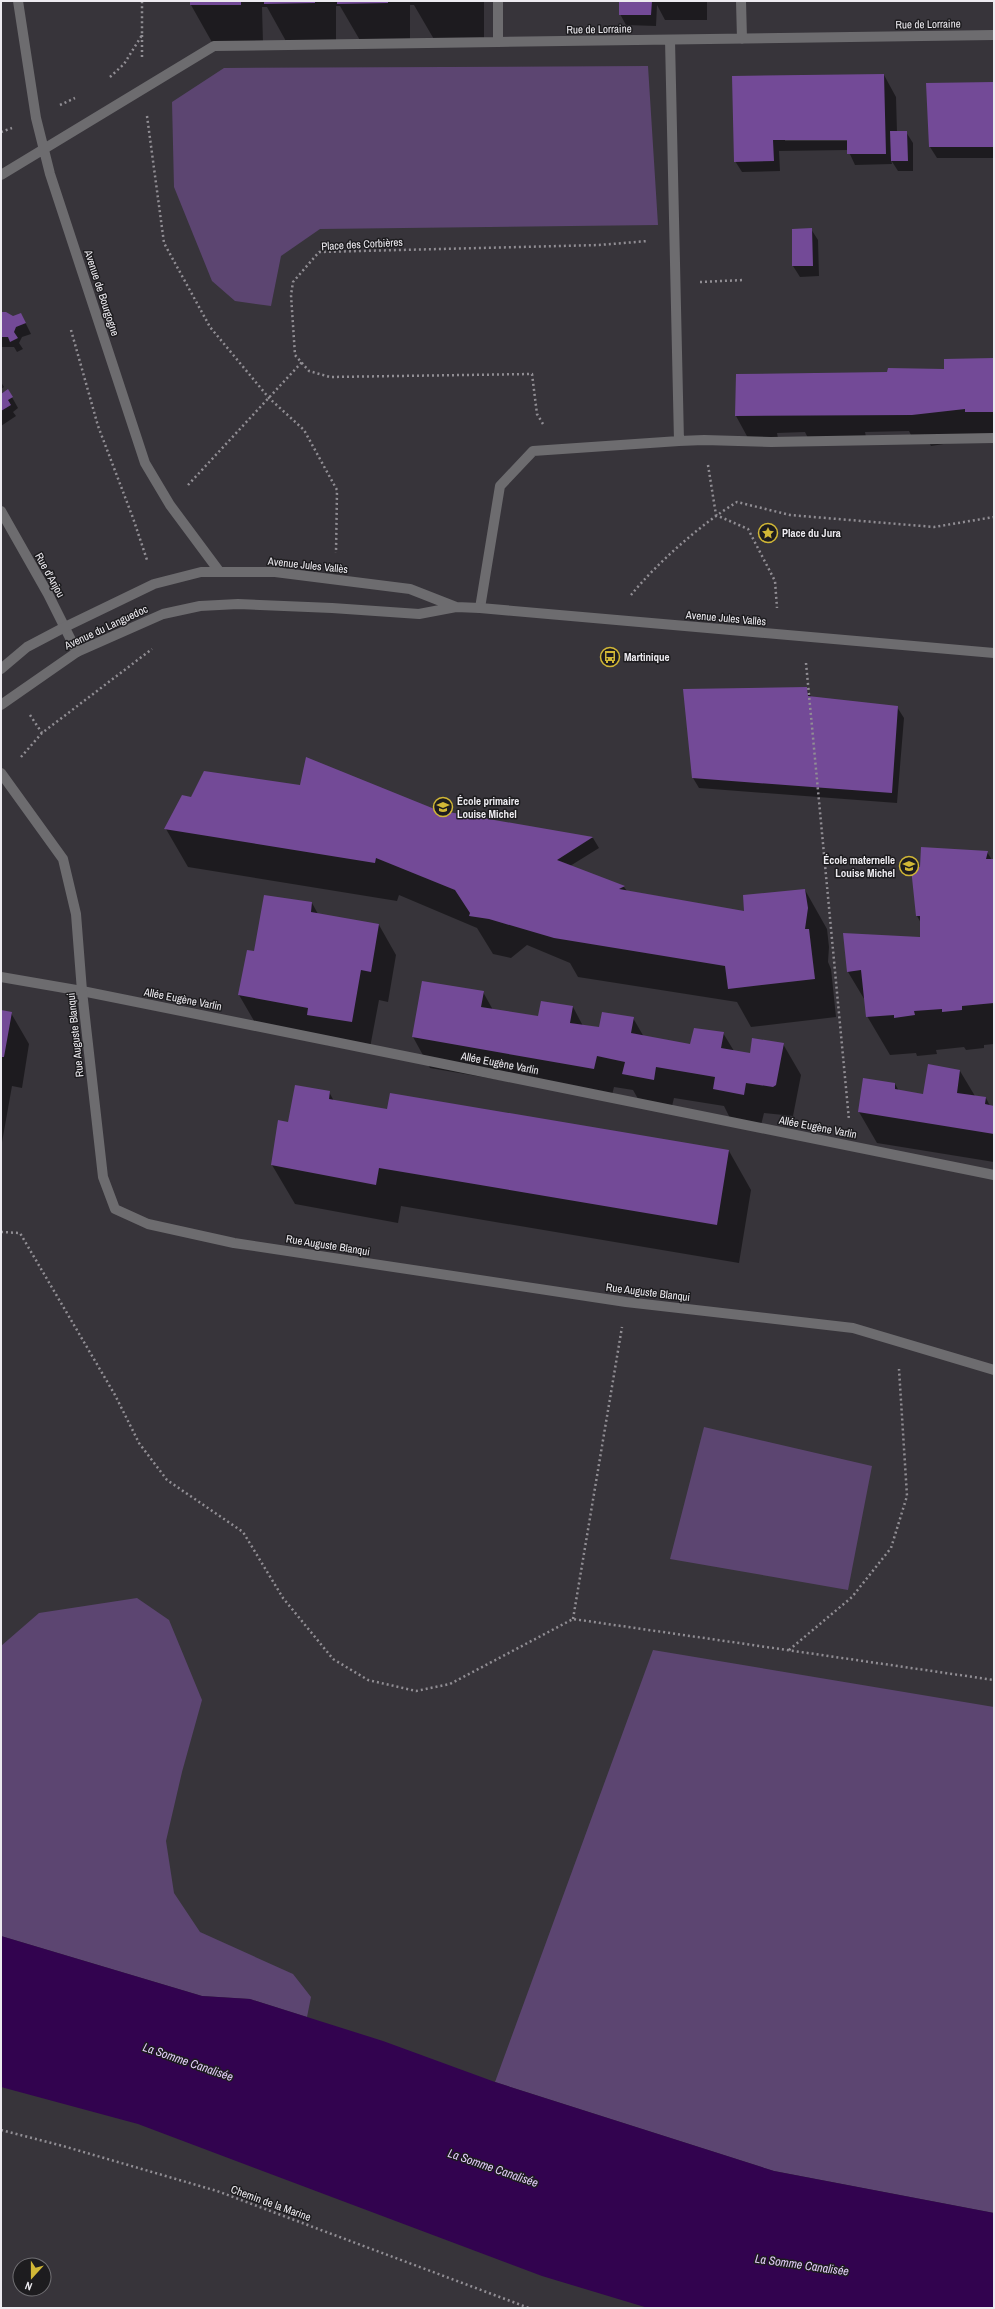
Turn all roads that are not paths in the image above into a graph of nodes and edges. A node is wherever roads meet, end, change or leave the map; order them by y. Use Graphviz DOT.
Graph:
graph roads {
  1 [pos="18,1"];
  2 [pos="498,1"];
  3 [pos="741,1"];
  4 [pos="994,35"];
  5 [pos="742,39"];
  6 [pos="670,40"];
  7 [pos="498,42"];
  8 [pos="43,148"];
  9 [pos="1,175"];
  10 [pos="994,438"];
  11 [pos="679,441"];
  12 [pos="1,511"];
  13 [pos="219,571"];
  14 [pos="154,584"];
  15 [pos="456,607"];
  16 [pos="480,608"];
  17 [pos="163,614"];
  18 [pos="64,627"];
  19 [pos="77,652"];
  20 [pos="994,652"];
  21 [pos="1,669"];
  22 [pos="1,705"];
  23 [pos="3,775"];
  24 [pos="1,977"];
  25 [pos="82,991"];
  26 [pos="994,1175"];
  27 [pos="994,1370"];
  1 -- 8 [label="street, Avenue de Bourgogne"];
  2 -- 7 [label="street"];
  3 -- 5 [label="street"];
  4 -- 5 [label="street, Rue de Lorraine"];
  5 -- 6 [label="street, Rue de Lorraine"];
  6 -- 7 [label="street, Rue de Lorraine"];
  6 -- 11 [label="street"];
  7 -- 8 [label="street, Rue de Lorraine"];
  8 -- 9 [label="street, Rue de Lorraine"];
  8 -- 13 [label="street, Avenue de Bourgogne"];
  10 -- 11 [label="street"];
  11 -- 16 [label="street"];
  12 -- 18 [label="street, Rue d'Anjou"];
  13 -- 14 [label="street, Avenue Jules Vallès"];
  13 -- 15 [label="street, Avenue Jules Vallès"];
  14 -- 18 [label="street, Avenue du Languedoc"];
  15 -- 16 [label="street, Avenue Jules Vallès"];
  15 -- 17 [label="street, Avenue Jules Vallès"];
  16 -- 20 [label="street, Avenue Jules Vallès"];
  17 -- 19 [label="street, Avenue du Languedoc"];
  18 -- 19 [label="street, Rue d'Anjou"];
  18 -- 21 [label="street, Avenue du Languedoc"];
  19 -- 22 [label="street, Avenue du Languedoc"];
  23 -- 25 [label="street, Rue Auguste Blanqui"];
  24 -- 25 [label="street, Allée Eugène Varlin"];
  25 -- 26 [label="street, Allée Eugène Varlin"];
  25 -- 27 [label="street, Rue Auguste Blanqui"];
}
